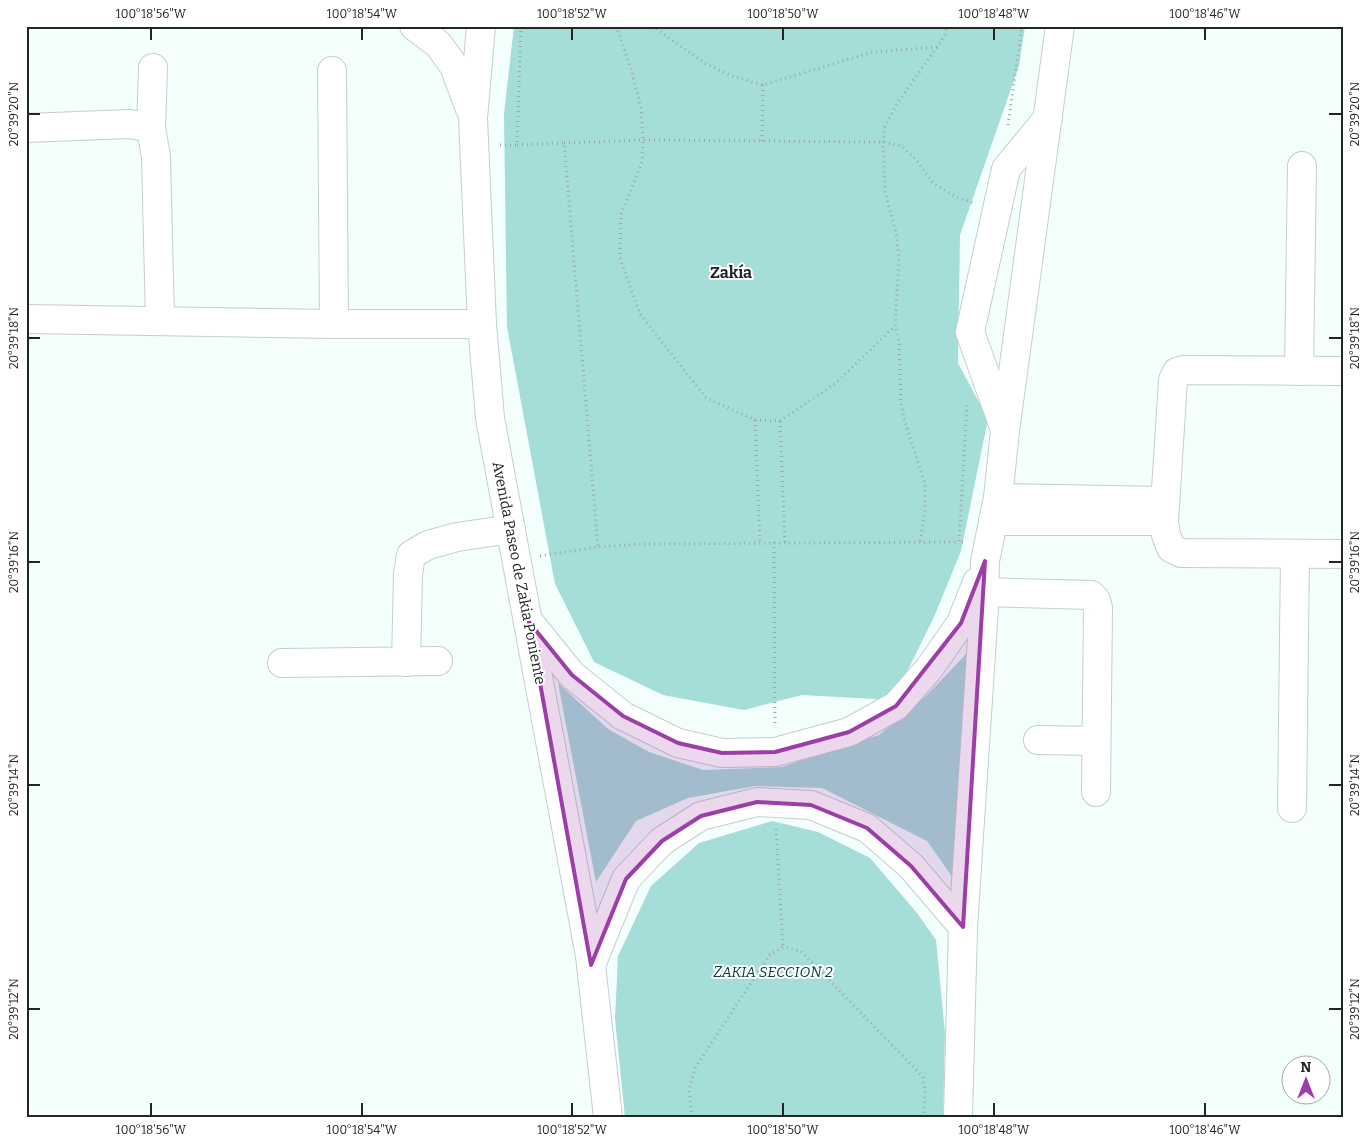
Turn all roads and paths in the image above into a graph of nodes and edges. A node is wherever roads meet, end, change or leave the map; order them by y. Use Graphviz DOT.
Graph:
graph roads {
  1 [pos="414,26"];
  2 [pos="481,26"];
  3 [pos="521,26"];
  4 [pos="616,26"];
  5 [pos="652,26"];
  6 [pos="947,26"];
  7 [pos="1060,26"];
  8 [pos="937,47"];
  9 [pos="154,68"];
  10 [pos="332,70"];
  11 [pos="763,85"];
  12 [pos="473,118"];
  13 [pos="1048,118"];
  14 [pos="26,128"];
  15 [pos="151,128"];
  16 [pos="644,140"];
  17 [pos="762,141"];
  18 [pos="883,142"];
  19 [pos="564,144"];
  20 [pos="517,145"];
  21 [pos="474,146"];
  22 [pos="1302,166"];
  23 [pos="974,203"];
  24 [pos="26,319"];
  25 [pos="160,320"];
  26 [pos="334,324"];
  27 [pos="482,324"];
  28 [pos="895,326"];
  29 [pos="1299,371"];
  30 [pos="1343,371"];
  31 [pos="755,420"];
  32 [pos="780,421"];
  33 [pos="1005,431"];
  34 [pos="996,510"];
  35 [pos="1164,511"];
  36 [pos="511,529"];
  37 [pos="920,541"];
  38 [pos="760,542"];
  39 [pos="774,542"];
  40 [pos="785,542"];
  41 [pos="959,542"];
  42 [pos="598,547"];
  43 [pos="562,553"];
  44 [pos="1295,554"];
  45 [pos="1343,554"];
  46 [pos="985,561"];
  47 [pos="984,592"];
  48 [pos="529,622"];
  49 [pos="438,661"];
  50 [pos="406,662"];
  51 [pos="282,663"];
  52 [pos="1038,740"];
  53 [pos="1096,741"];
  54 [pos="775,752"];
  55 [pos="1096,792"];
  56 [pos="775,803"];
  57 [pos="1292,808"];
  58 [pos="963,927"];
  59 [pos="783,947"];
  60 [pos="591,966"];
  61 [pos="608,1117"];
  62 [pos="692,1117"];
  63 [pos="924,1117"];
  64 [pos="958,1117"];
  1 -- 12 [label="street"];
  2 -- 12 [label="street, Avenida Paseo de Zakia Poniente"];
  3 -- 20 [label="path"];
  4 -- 16 [label="path"];
  5 -- 11 [label="path"];
  6 -- 8 [label="path"];
  7 -- 13 [label="street"];
  8 -- 11 [label="path"];
  8 -- 18 [label="path"];
  9 -- 15 [label="street"];
  10 -- 26 [label="street"];
  11 -- 17 [label="path"];
  12 -- 21 [label="street, Avenida Paseo de Zakia Poniente"];
  13 -- 33 [label="street"];
  13 -- 33 [label="street"];
  14 -- 15 [label="street"];
  15 -- 25 [label="street"];
  16 -- 17 [label="path"];
  16 -- 19 [label="path"];
  16 -- 31 [label="path"];
  17 -- 18 [label="path"];
  18 -- 23 [label="path"];
  18 -- 28 [label="path"];
  19 -- 20 [label="path"];
  19 -- 42 [label="path"];
  20 -- 21 [label="path"];
  21 -- 27 [label="street, Avenida Paseo de Zakia Poniente"];
  22 -- 29 [label="street"];
  24 -- 25 [label="street"];
  25 -- 26 [label="street"];
  26 -- 27 [label="street"];
  27 -- 36 [label="street, Avenida Paseo de Zakia Poniente"];
  28 -- 32 [label="path"];
  28 -- 37 [label="path"];
  29 -- 30 [label="street"];
  29 -- 35 [label="street"];
  31 -- 32 [label="path"];
  31 -- 38 [label="path"];
  32 -- 40 [label="path"];
  33 -- 34 [label="street"];
  34 -- 35 [label="street"];
  34 -- 46 [label="street"];
  35 -- 44 [label="street"];
  36 -- 48 [label="street, Avenida Paseo de Zakia Poniente"];
  36 -- 50 [label="street"];
  37 -- 40 [label="path"];
  37 -- 41 [label="path"];
  38 -- 39 [label="path"];
  38 -- 42 [label="path"];
  39 -- 40 [label="path"];
  39 -- 54 [label="path"];
  42 -- 43 [label="path"];
  44 -- 45 [label="street"];
  44 -- 57 [label="street"];
  46 -- 47 [label="street"];
  46 -- 54 [label="street"];
  47 -- 53 [label="street"];
  47 -- 58 [label="street"];
  48 -- 54 [label="street"];
  48 -- 60 [label="street, Avenida Paseo de Zakia Poniente"];
  49 -- 50 [label="street"];
  50 -- 51 [label="street"];
  52 -- 53 [label="street"];
  53 -- 55 [label="street"];
  56 -- 58 [label="street"];
  56 -- 59 [label="path"];
  56 -- 60 [label="street"];
  58 -- 64 [label="street"];
  59 -- 62 [label="path"];
  59 -- 63 [label="path"];
  60 -- 61 [label="street, Avenida Paseo de Zakia Poniente"];
}
